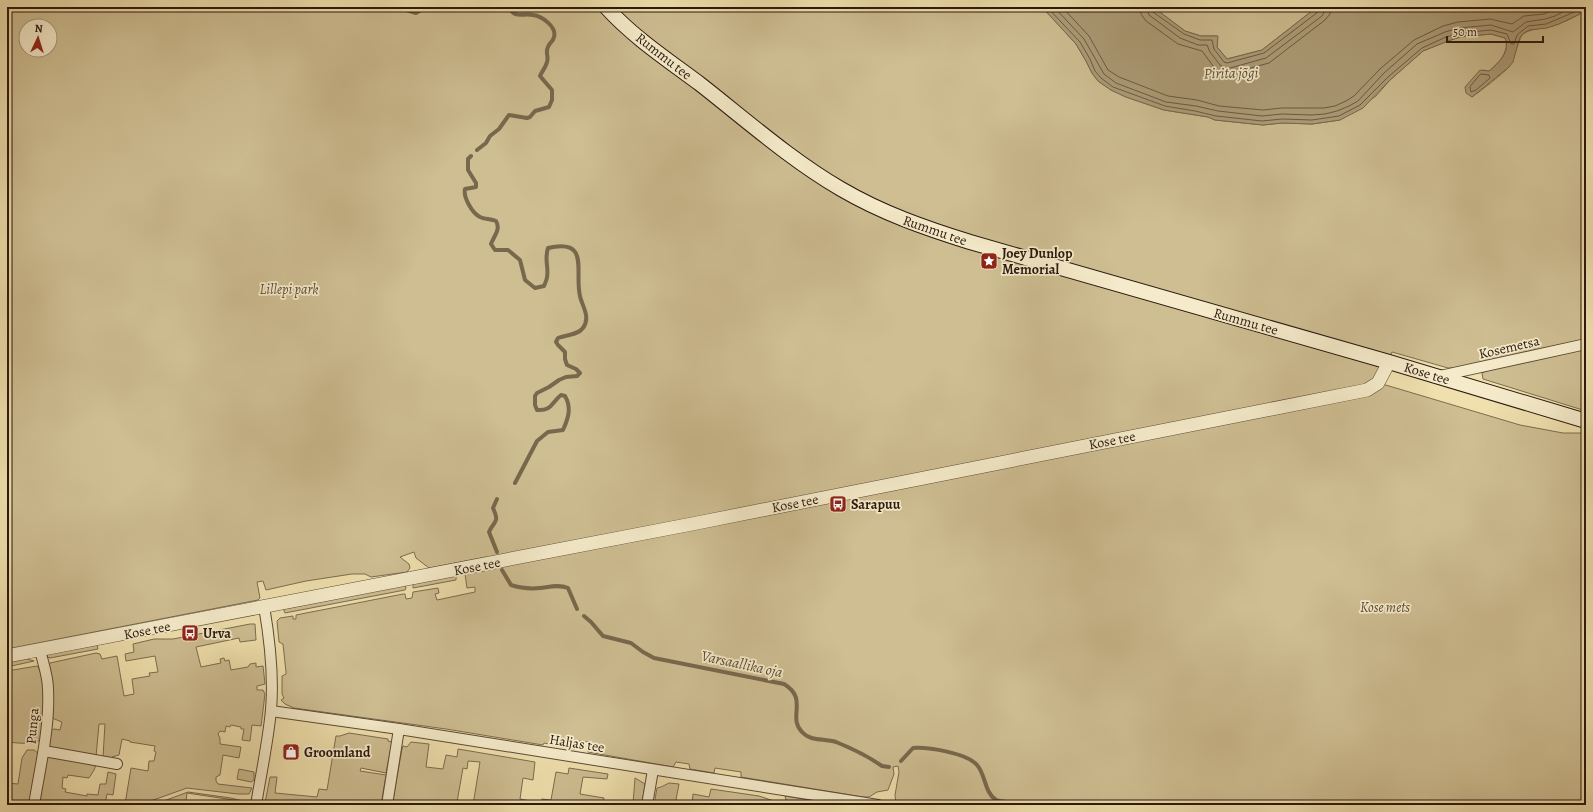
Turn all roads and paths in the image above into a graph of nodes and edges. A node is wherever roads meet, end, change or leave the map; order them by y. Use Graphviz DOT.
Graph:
graph roads {
  1 [pos="606,7"];
  2 [pos="1586,344"];
  3 [pos="1389,362"];
  4 [pos="1438,377"];
  5 [pos="1586,421"];
  6 [pos="264,606"];
  7 [pos="40,650"];
  8 [pos="7,656"];
  9 [pos="271,711"];
  10 [pos="399,729"];
  11 [pos="44,751"];
  12 [pos="116,764"];
  13 [pos="653,770"];
  14 [pos="824,801"];
  15 [pos="34,805"];
  16 [pos="256,805"];
  17 [pos="387,805"];
  18 [pos="647,805"];
  19 [pos="878,805"];
  1 -- 3 [label="main road, Rummu tee"];
  2 -- 4 [label="street, Kosemetsa"];
  3 -- 4 [label="main road, Kose tee"];
  3 -- 6 [label="street, Kose tee"];
  4 -- 5 [label="main road, Kose tee"];
  6 -- 7 [label="street, Kose tee"];
  6 -- 9 [label="street"];
  7 -- 8 [label="street, Kose tee"];
  7 -- 11 [label="street, Punga"];
  9 -- 10 [label="street, Haljas tee"];
  9 -- 16 [label="street"];
  10 -- 13 [label="street, Haljas tee"];
  10 -- 17 [label="street"];
  11 -- 12 [label="street"];
  11 -- 15 [label="street, Punga"];
  13 -- 14 [label="street, Haljas tee"];
  13 -- 18 [label="street"];
  14 -- 19 [label="street, Haljas tee"];
}
